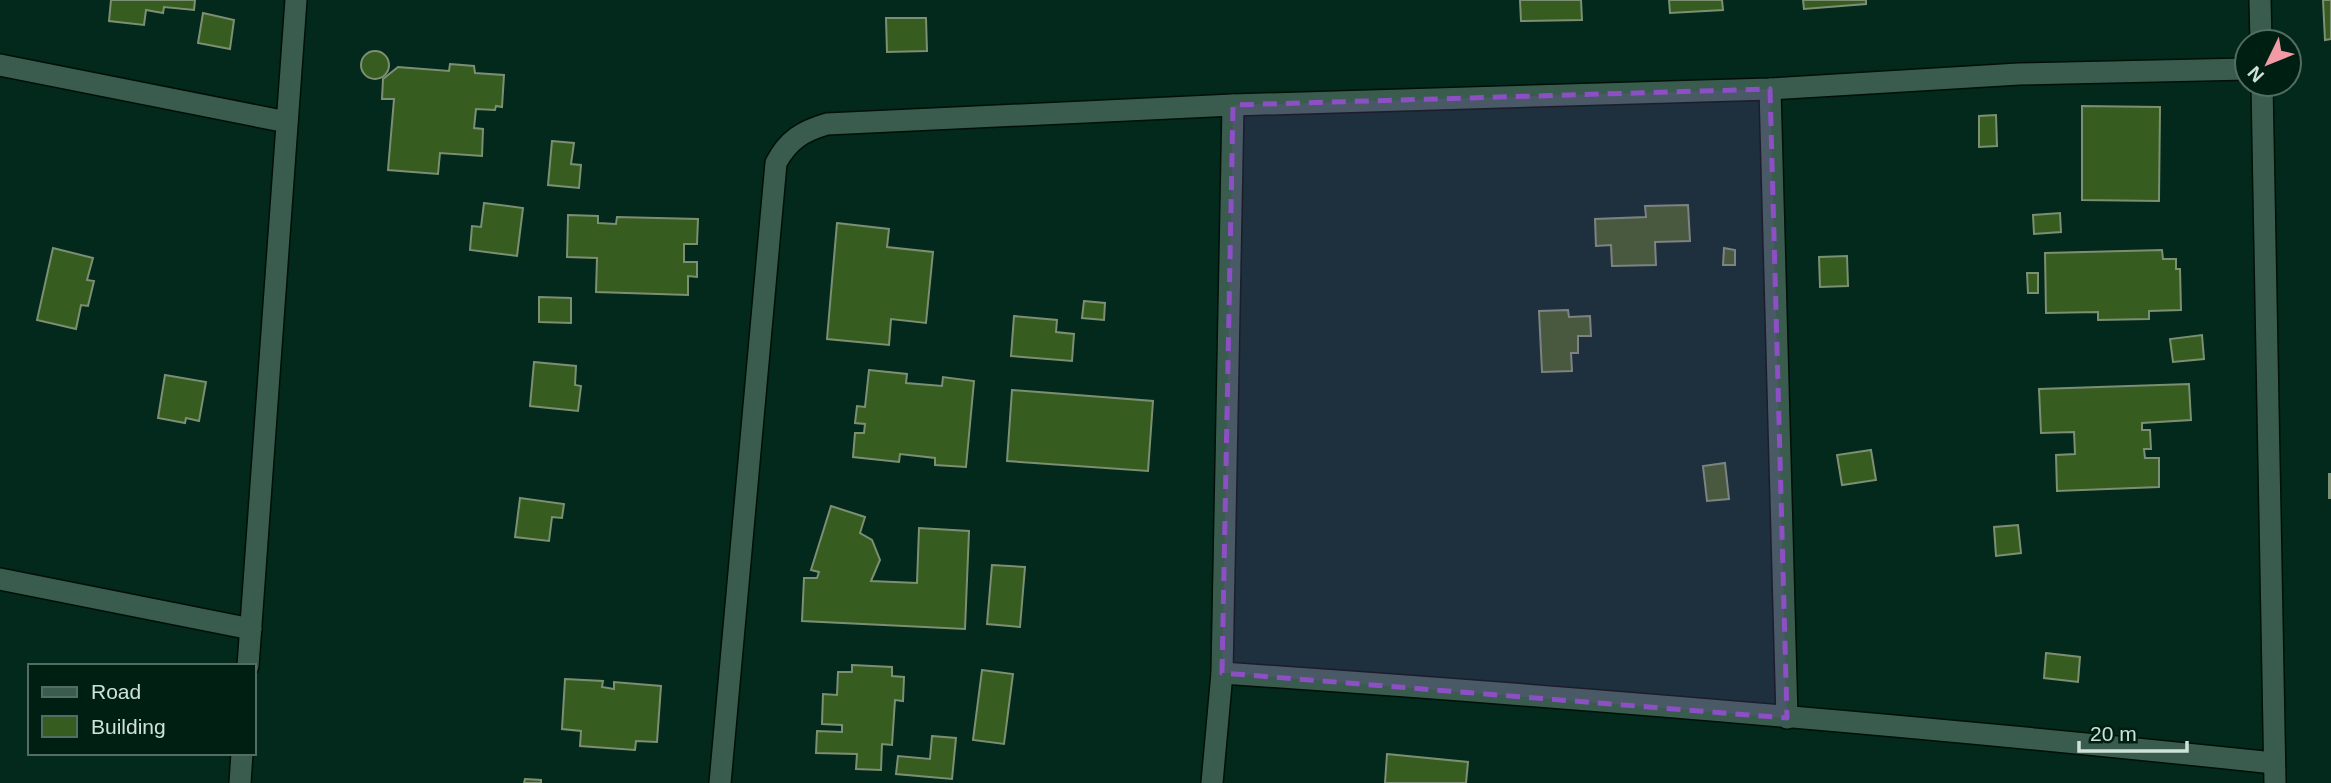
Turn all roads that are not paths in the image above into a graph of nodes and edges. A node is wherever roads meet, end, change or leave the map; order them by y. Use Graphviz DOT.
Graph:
graph roads {
  1 [pos="296,0"];
  2 [pos="2260,0"];
  3 [pos="2261,28"];
  4 [pos="0,65"];
  5 [pos="2233,69"];
  6 [pos="1769,89"];
  7 [pos="2262,98"];
  8 [pos="1233,105"];
  9 [pos="287,122"];
  10 [pos="0,579"];
  11 [pos="251,629"];
  12 [pos="248,664"];
  13 [pos="1222,673"];
  14 [pos="1787,718"];
  15 [pos="242,755"];
  16 [pos="2274,773"];
  17 [pos="240,783"];
  18 [pos="720,783"];
  19 [pos="1212,783"];
  1 -- 9 [label="street"];
  2 -- 3 [label="street"];
  4 -- 9 [label="street"];
  5 -- 6 [label="street"];
  6 -- 8 [label="street"];
  6 -- 14 [label="street"];
  7 -- 16 [label="street"];
  8 -- 13 [label="street"];
  8 -- 18 [label="street"];
  9 -- 11 [label="street"];
  10 -- 11 [label="street"];
  11 -- 12 [label="street"];
  13 -- 14 [label="street"];
  13 -- 19 [label="street"];
  14 -- 16 [label="street"];
  15 -- 17 [label="street"];
}
